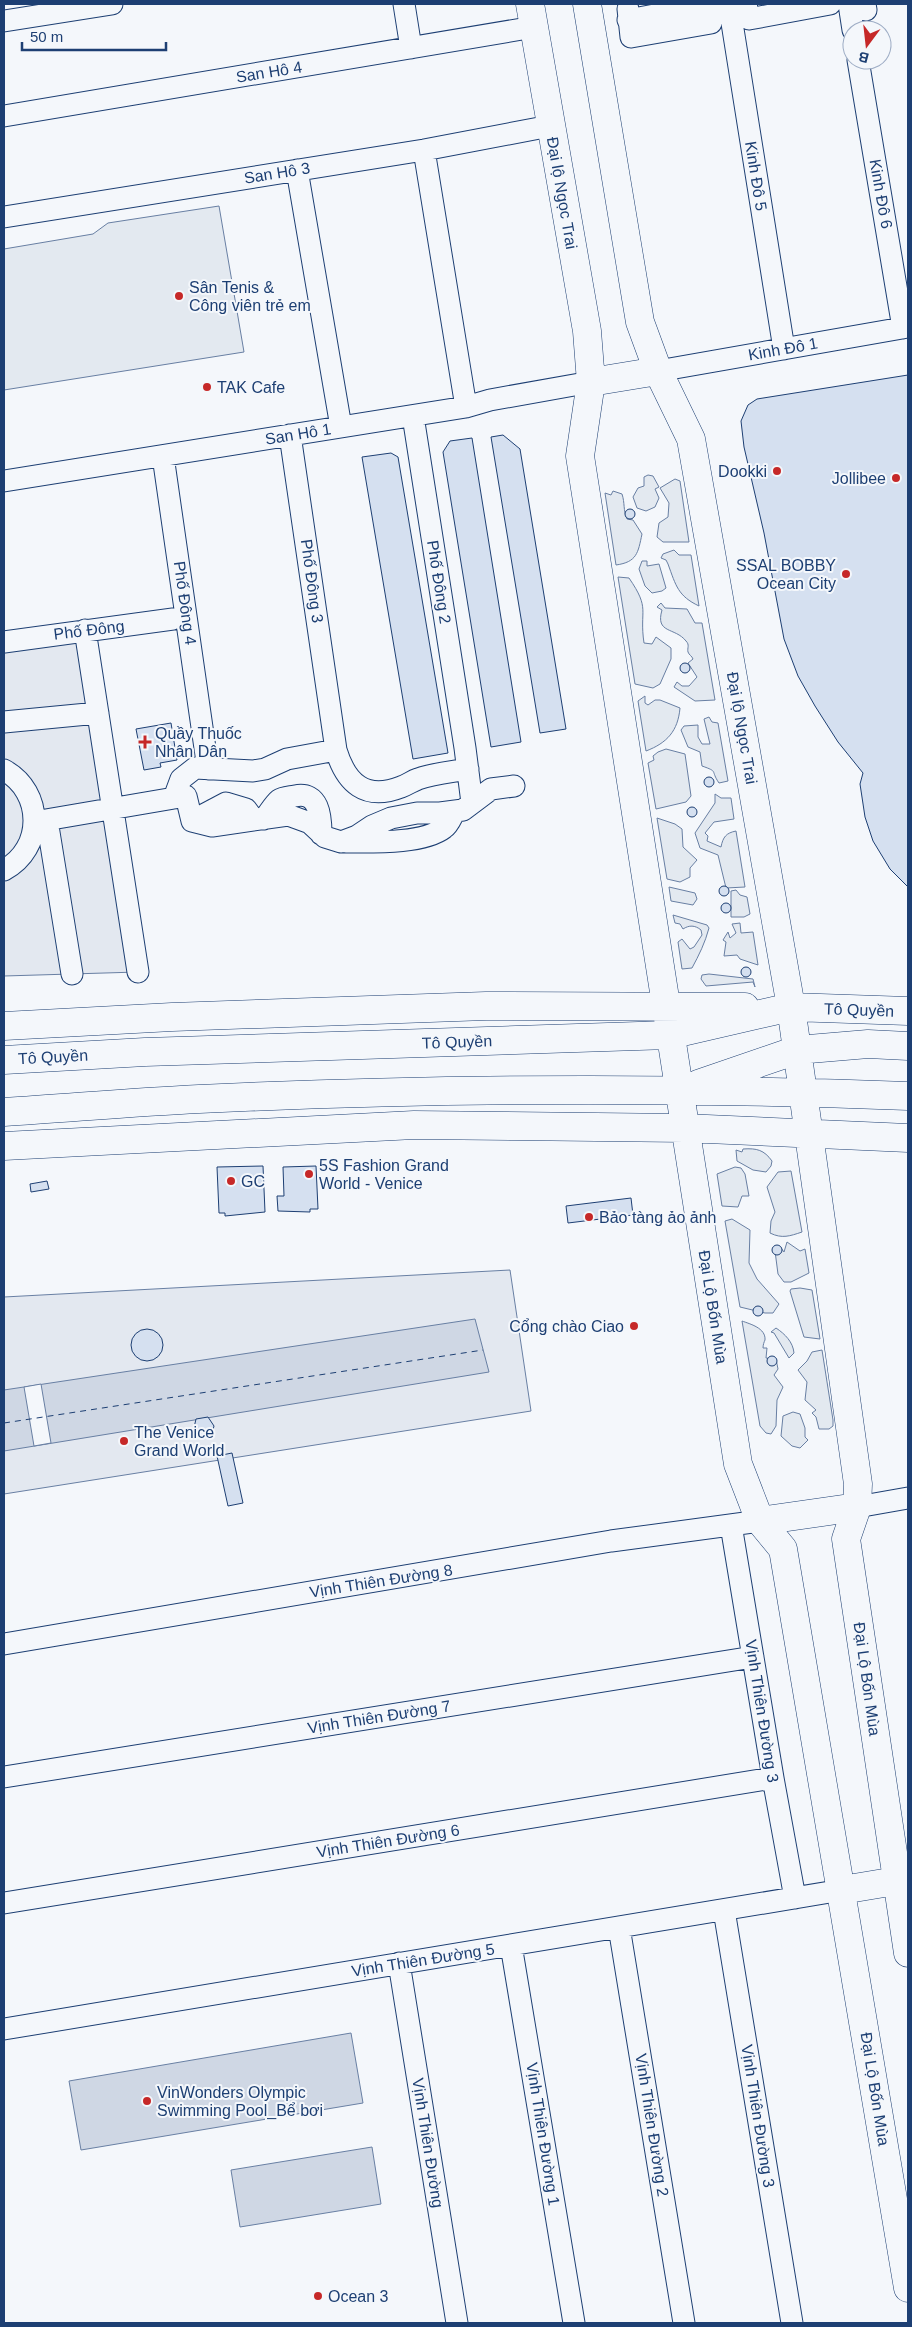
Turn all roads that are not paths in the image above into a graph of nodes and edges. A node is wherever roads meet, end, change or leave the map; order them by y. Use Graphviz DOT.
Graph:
graph roads {
  1 [pos="112,4"];
  2 [pos="404,4"];
  3 [pos="587,4"];
  4 [pos="729,4"];
  5 [pos="746,4"];
  6 [pos="830,4"];
  7 [pos="860,6"];
  8 [pos="532,16"];
  9 [pos="856,20"];
  10 [pos="4,21"];
  11 [pos="411,48"];
  12 [pos="860,70"];
  13 [pos="4,116"];
  14 [pos="550,126"];
  15 [pos="424,150"];
  16 [pos="297,170"];
  17 [pos="4,217"];
  18 [pos="906,327"];
  19 [pos="784,349"];
  20 [pos="658,371"];
  21 [pos="590,382"];
  22 [pos="466,407"];
  23 [pos="413,416"];
  24 [pos="341,427"];
  25 [pos="290,435"];
  26 [pos="163,456"];
  27 [pos="4,481"];
  28 [pos="173,619"];
  29 [pos="85,630"];
  30 [pos="4,642"];
  31 [pos="98,713"];
  32 [pos="4,722"];
  33 [pos="336,750"];
  34 [pos="207,760"];
  35 [pos="468,769"];
  36 [pos="4,770"];
  37 [pos="514,786"];
  38 [pos="174,798"];
  39 [pos="463,807"];
  40 [pos="113,809"];
  41 [pos="395,817"];
  42 [pos="41,821"];
  43 [pos="398,841"];
  44 [pos="341,842"];
  45 [pos="4,870"];
  46 [pos="138,972"];
  47 [pos="72,974"];
  48 [pos="665,1006"];
  49 [pos="791,1007"];
  50 [pos="908,1012"];
  51 [pos="4,1026"];
  52 [pos="669,1035"];
  53 [pos="908,1046"];
  54 [pos="797,1050"];
  55 [pos="4,1060"];
  56 [pos="678,1090"];
  57 [pos="804,1092"];
  58 [pos="908,1096"];
  59 [pos="4,1112"];
  60 [pos="684,1128"];
  61 [pos="810,1135"];
  62 [pos="908,1138"];
  63 [pos="4,1146"];
  64 [pos="908,1498"];
  65 [pos="857,1507"];
  66 [pos="760,1521"];
  67 [pos="731,1525"];
  68 [pos="4,1644"];
  69 [pos="753,1657"];
  70 [pos="4,1777"];
  71 [pos="773,1778"];
  72 [pos="902,1880"];
  73 [pos="842,1890"];
  74 [pos="795,1898"];
  75 [pos="4,1903"];
  76 [pos="724,1910"];
  77 [pos="619,1927"];
  78 [pos="511,1945"];
  79 [pos="908,1953"];
  80 [pos="399,1964"];
  81 [pos="4,2029"];
  82 [pos="908,2288"];
  83 [pos="457,2323"];
  84 [pos="574,2323"];
  85 [pos="684,2323"];
  86 [pos="792,2323"];
  1 -- 10 [label="street"];
  2 -- 11 [label="street"];
  3 -- 20 [label="main road, Đại lộ Ngọc Trai"];
  4 -- 19 [label="street, Kinh Đô 5"];
  5 -- 6 [label="street"];
  7 -- 9 [label="street"];
  8 -- 11 [label="street, San Hô 4"];
  8 -- 14 [label="main road, Đại lộ Ngọc Trai"];
  11 -- 13 [label="street, San Hô 4"];
  12 -- 18 [label="street, Kinh Đô 6"];
  14 -- 15 [label="street, San Hô 3"];
  14 -- 21 [label="main road, Đại lộ Ngọc Trai"];
  15 -- 16 [label="street, San Hô 3"];
  15 -- 22 [label="street"];
  16 -- 17 [label="street, San Hô 3"];
  16 -- 24 [label="street"];
  18 -- 19 [label="street, Kinh Đô 1"];
  19 -- 20 [label="street, Kinh Đô 1"];
  20 -- 21 [label="main road"];
  20 -- 49 [label="main road, Đại lộ Ngọc Trai"];
  21 -- 22 [label="street, San Hô 1"];
  21 -- 48 [label="main road, Đại lộ Ngọc Trai"];
  22 -- 23 [label="street, San Hô 1"];
  23 -- 24 [label="street, San Hô 1"];
  23 -- 35 [label="street, Phố Đông 2"];
  24 -- 25 [label="street, San Hô 1"];
  25 -- 26 [label="street, San Hô 1"];
  25 -- 33 [label="street, Phố Đông 3"];
  26 -- 27 [label="street, San Hô 1"];
  26 -- 34 [label="street, Phố Đông 4"];
  28 -- 29 [label="street, Phố Đông"];
  29 -- 30 [label="street, Phố Đông"];
  29 -- 31 [label="street"];
  31 -- 32 [label="street"];
  31 -- 40 [label="street"];
  33 -- 34 [label="street"];
  33 -- 35 [label="street, Phố Đông 3"];
  34 -- 38 [label="street"];
  35 -- 39 [label="street, Phố Đông 2"];
  36 -- 42 [label="street"];
  37 -- 39 [label="street"];
  38 -- 40 [label="street"];
  38 -- 44 [label="street"];
  39 -- 41 [label="street"];
  39 -- 43 [label="street"];
  40 -- 42 [label="street"];
  40 -- 46 [label="street"];
  41 -- 43 [label="street"];
  41 -- 44 [label="street"];
  42 -- 45 [label="street"];
  42 -- 47 [label="street"];
  43 -- 44 [label="street"];
  48 -- 49 [label="main road"];
  48 -- 51 [label="main road"];
  48 -- 52 [label="main road, Đại lộ Ngọc Trai"];
  49 -- 50 [label="main road, Tô Quyền"];
  49 -- 52 [label="main road, Tô Quyền"];
  49 -- 54 [label="main road, Đại lộ Ngọc Trai"];
  52 -- 55 [label="main road, Tô Quyền"];
  52 -- 56 [label="main road, Đại lộ Ngọc Trai"];
  53 -- 54 [label="main road, Tô Quyền"];
  54 -- 56 [label="main road, Tô Quyền"];
  54 -- 57 [label="main road, Đại lộ Ngọc Trai"];
  56 -- 57 [label="main road, Tô Quyền"];
  56 -- 59 [label="main road, Tô Quyền"];
  56 -- 60 [label="main road, Đại Lộ Bốn Mùa"];
  57 -- 58 [label="main road, Tô Quyền"];
  57 -- 61 [label="main road, Đại Lộ Bốn Mùa"];
  60 -- 61 [label="main road"];
  60 -- 63 [label="main road"];
  60 -- 66 [label="main road, Đại Lộ Bốn Mùa"];
  61 -- 62 [label="main road"];
  61 -- 65 [label="main road, Đại Lộ Bốn Mùa"];
  64 -- 65 [label="street"];
  65 -- 66 [label="main road"];
  65 -- 72 [label="main road, Đại Lộ Bốn Mùa"];
  66 -- 67 [label="street, Vịnh Thiên Đường 8"];
  66 -- 73 [label="main road, Đại Lộ Bốn Mùa"];
  67 -- 68 [label="street, Vịnh Thiên Đường 8"];
  67 -- 69 [label="street, Vịnh Thiên Đường 3"];
  69 -- 70 [label="street, Vịnh Thiên Đường 7"];
  69 -- 71 [label="street, Vịnh Thiên Đường 3"];
  71 -- 74 [label="street, Vịnh Thiên Đường 3"];
  71 -- 75 [label="street, Vịnh Thiên Đường 6"];
  72 -- 73 [label="main road"];
  72 -- 79 [label="main road, Đại Lộ Bốn Mùa"];
  73 -- 74 [label="street, Vịnh Thiên Đường 5"];
  73 -- 82 [label="main road, Đại Lộ Bốn Mùa"];
  74 -- 76 [label="street, Vịnh Thiên Đường 5"];
  76 -- 77 [label="street, Vịnh Thiên Đường 5"];
  76 -- 86 [label="street, Vịnh Thiên Đường 3"];
  77 -- 78 [label="street, Vịnh Thiên Đường 5"];
  77 -- 85 [label="street, Vịnh Thiên Đường 2"];
  78 -- 80 [label="street, Vịnh Thiên Đường 5"];
  78 -- 84 [label="street, Vịnh Thiên Đường 1"];
  80 -- 81 [label="street, Vịnh Thiên Đường 5"];
  80 -- 83 [label="street, Vịnh Thiên Đường"];
}
